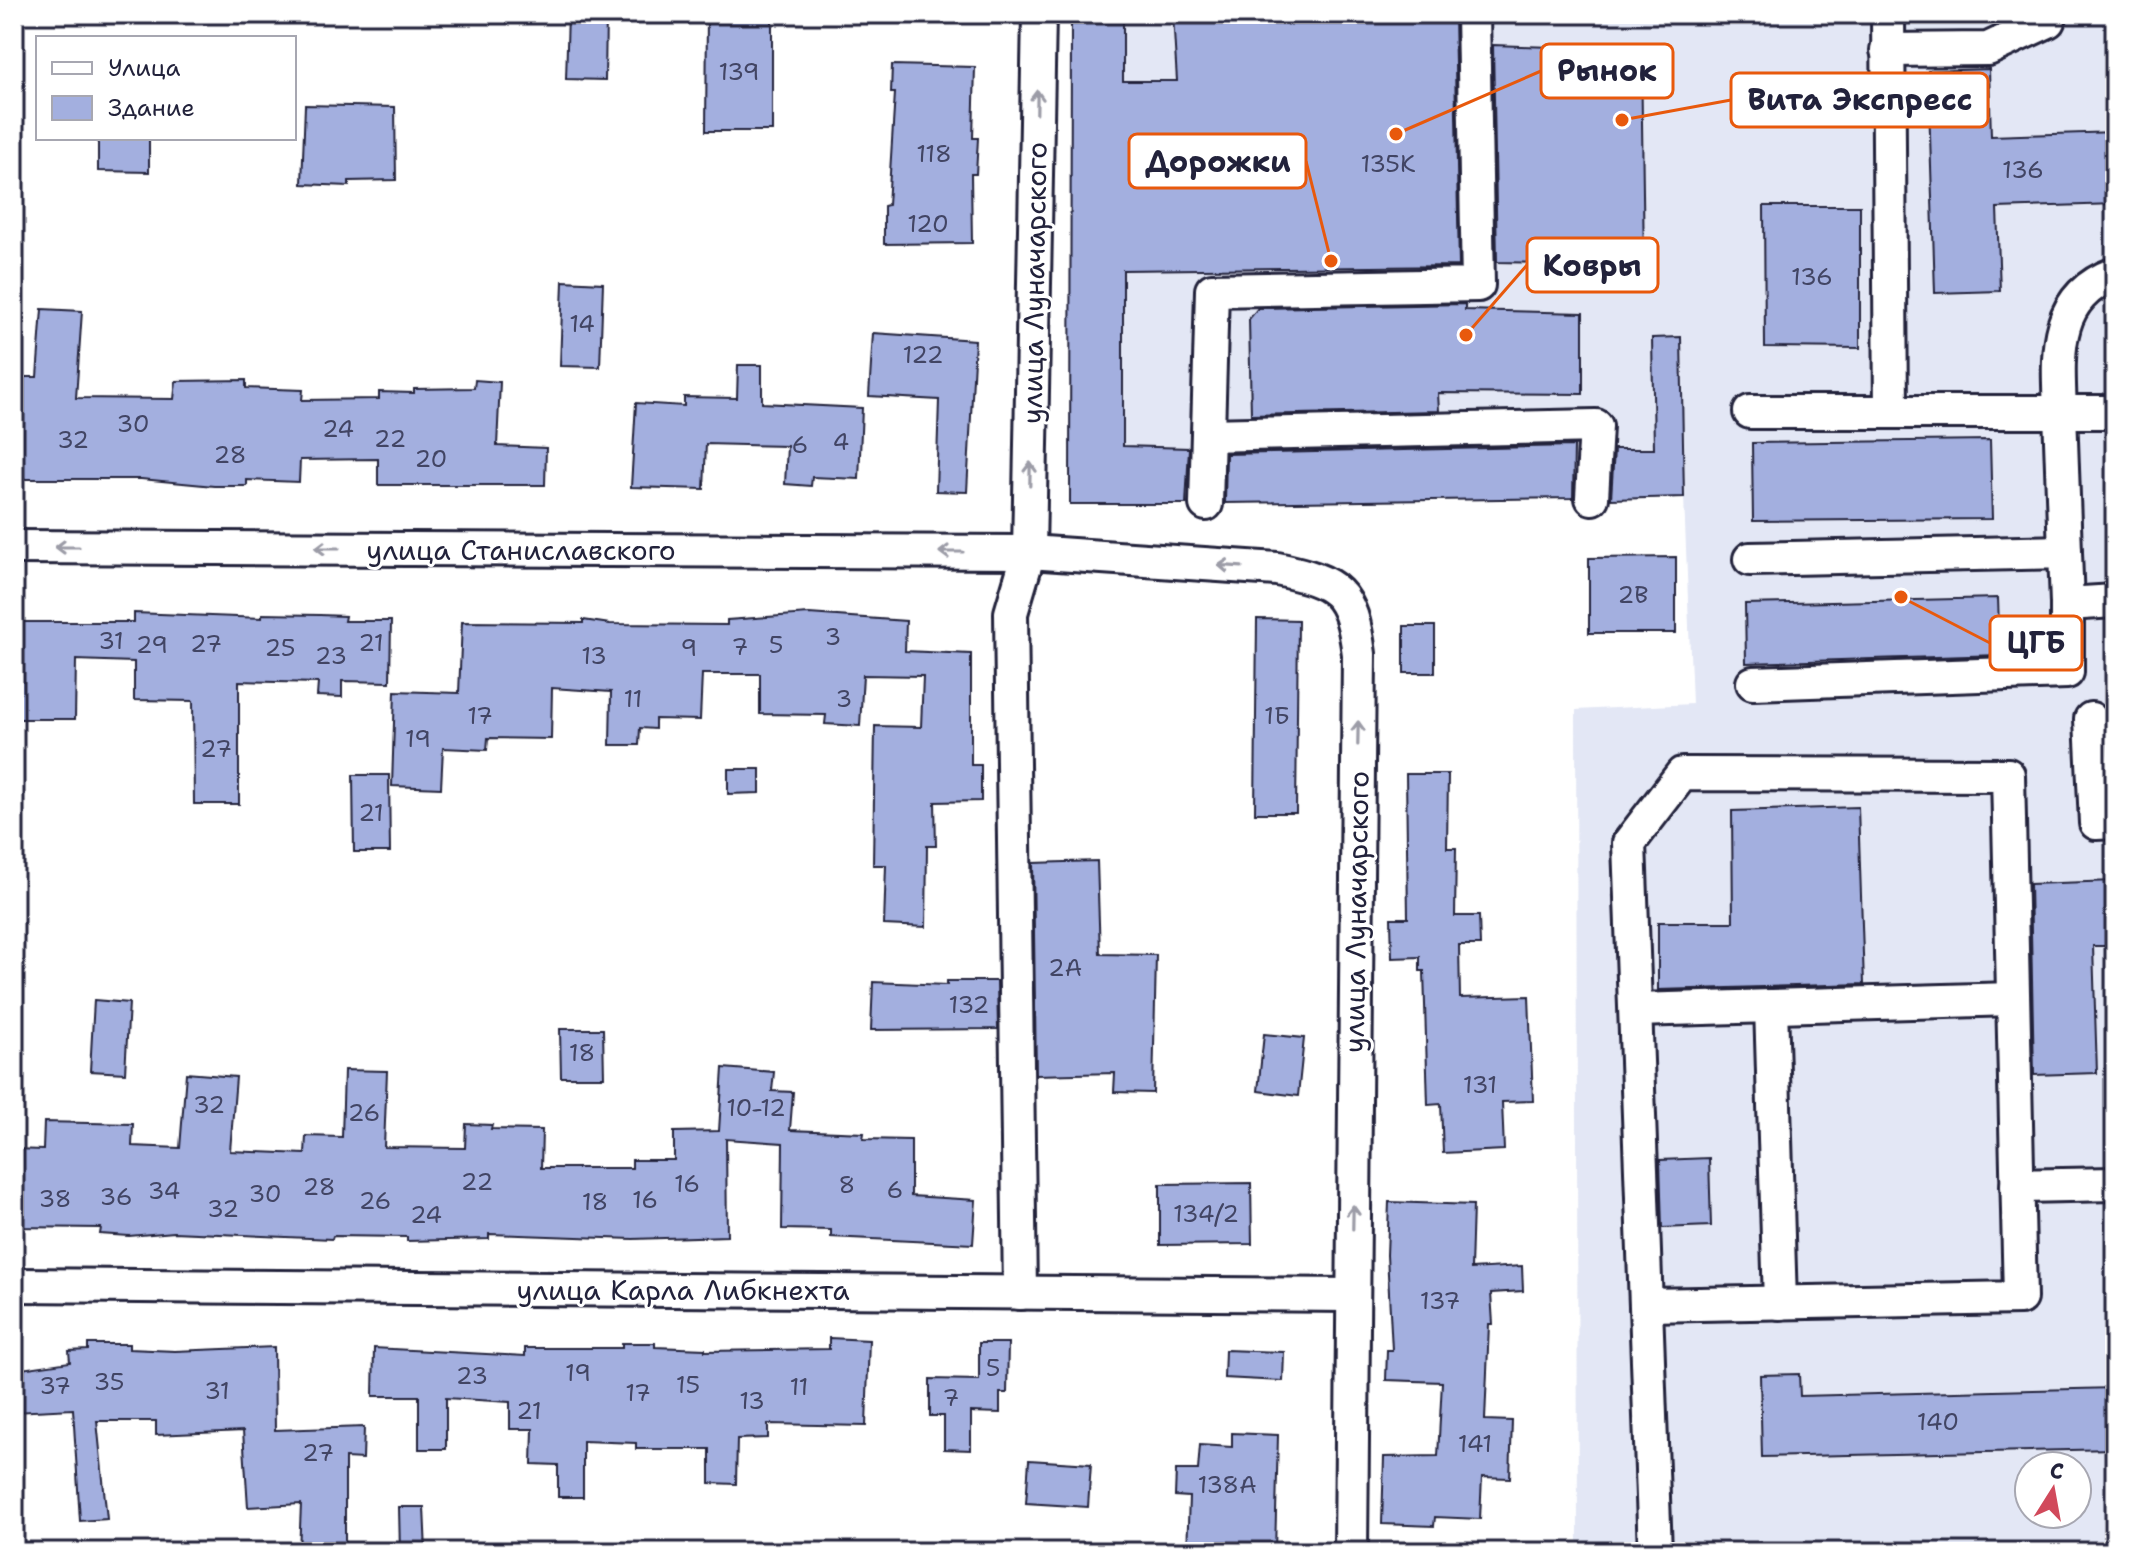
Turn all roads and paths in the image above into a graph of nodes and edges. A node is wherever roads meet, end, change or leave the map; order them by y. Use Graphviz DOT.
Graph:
graph roads {
  1 [pos="1039,14"];
  2 [pos="1473,14"];
  3 [pos="1888,14"];
  4 [pos="2051,14"];
  5 [pos="1887,50"];
  6 [pos="2115,274"];
  7 [pos="1750,412"];
  8 [pos="1891,412"];
  9 [pos="2060,412"];
  10 [pos="2115,412"];
  11 [pos="1208,435"];
  12 [pos="1592,498"];
  13 [pos="1206,504"];
  14 [pos="14,547"];
  15 [pos="1029,552"];
  16 [pos="2065,552"];
  17 [pos="1750,559"];
  18 [pos="2115,601"];
  19 [pos="2067,604"];
  20 [pos="1753,683"];
  21 [pos="2091,719"];
  22 [pos="2115,822"];
  23 [pos="2013,999"];
  24 [pos="1771,1006"];
  25 [pos="1636,1010"];
  26 [pos="2115,1184"];
  27 [pos="2017,1186"];
  28 [pos="14,1285"];
  29 [pos="1020,1293"];
  30 [pos="1352,1295"];
  31 [pos="1780,1303"];
  32 [pos="1648,1305"];
  33 [pos="1351,1552"];
  34 [pos="1655,1552"];
  15 -- 1 [label="street, улица Луначарского, one-way"];
  2 -- 11 [label="street"];
  3 -- 5 [label="street"];
  4 -- 5 [label="street"];
  5 -- 8 [label="street"];
  6 -- 9 [label="street"];
  7 -- 8 [label="street"];
  8 -- 9 [label="street"];
  9 -- 10 [label="street"];
  9 -- 16 [label="street"];
  11 -- 12 [label="street"];
  11 -- 13 [label="street"];
  15 -- 14 [label="street, улица Станиславского, one-way"];
  15 -- 29 [label="street, улица Луначарского"];
  30 -- 15 [label="street, улица Луначарского, one-way"];
  16 -- 17 [label="street"];
  16 -- 19 [label="street"];
  18 -- 19 [label="street"];
  19 -- 20 [label="street"];
  21 -- 22 [label="street"];
  23 -- 24 [label="street"];
  23 -- 25 [label="street"];
  23 -- 27 [label="street"];
  24 -- 25 [label="street"];
  24 -- 31 [label="street"];
  25 -- 32 [label="street"];
  26 -- 27 [label="street"];
  27 -- 31 [label="street"];
  28 -- 29 [label="street, улица Карла Либкнехта"];
  29 -- 30 [label="street, улица Карла Либкнехта"];
  30 -- 33 [label="street, улица Луначарского"];
  31 -- 32 [label="street"];
  32 -- 34 [label="street"];
}
